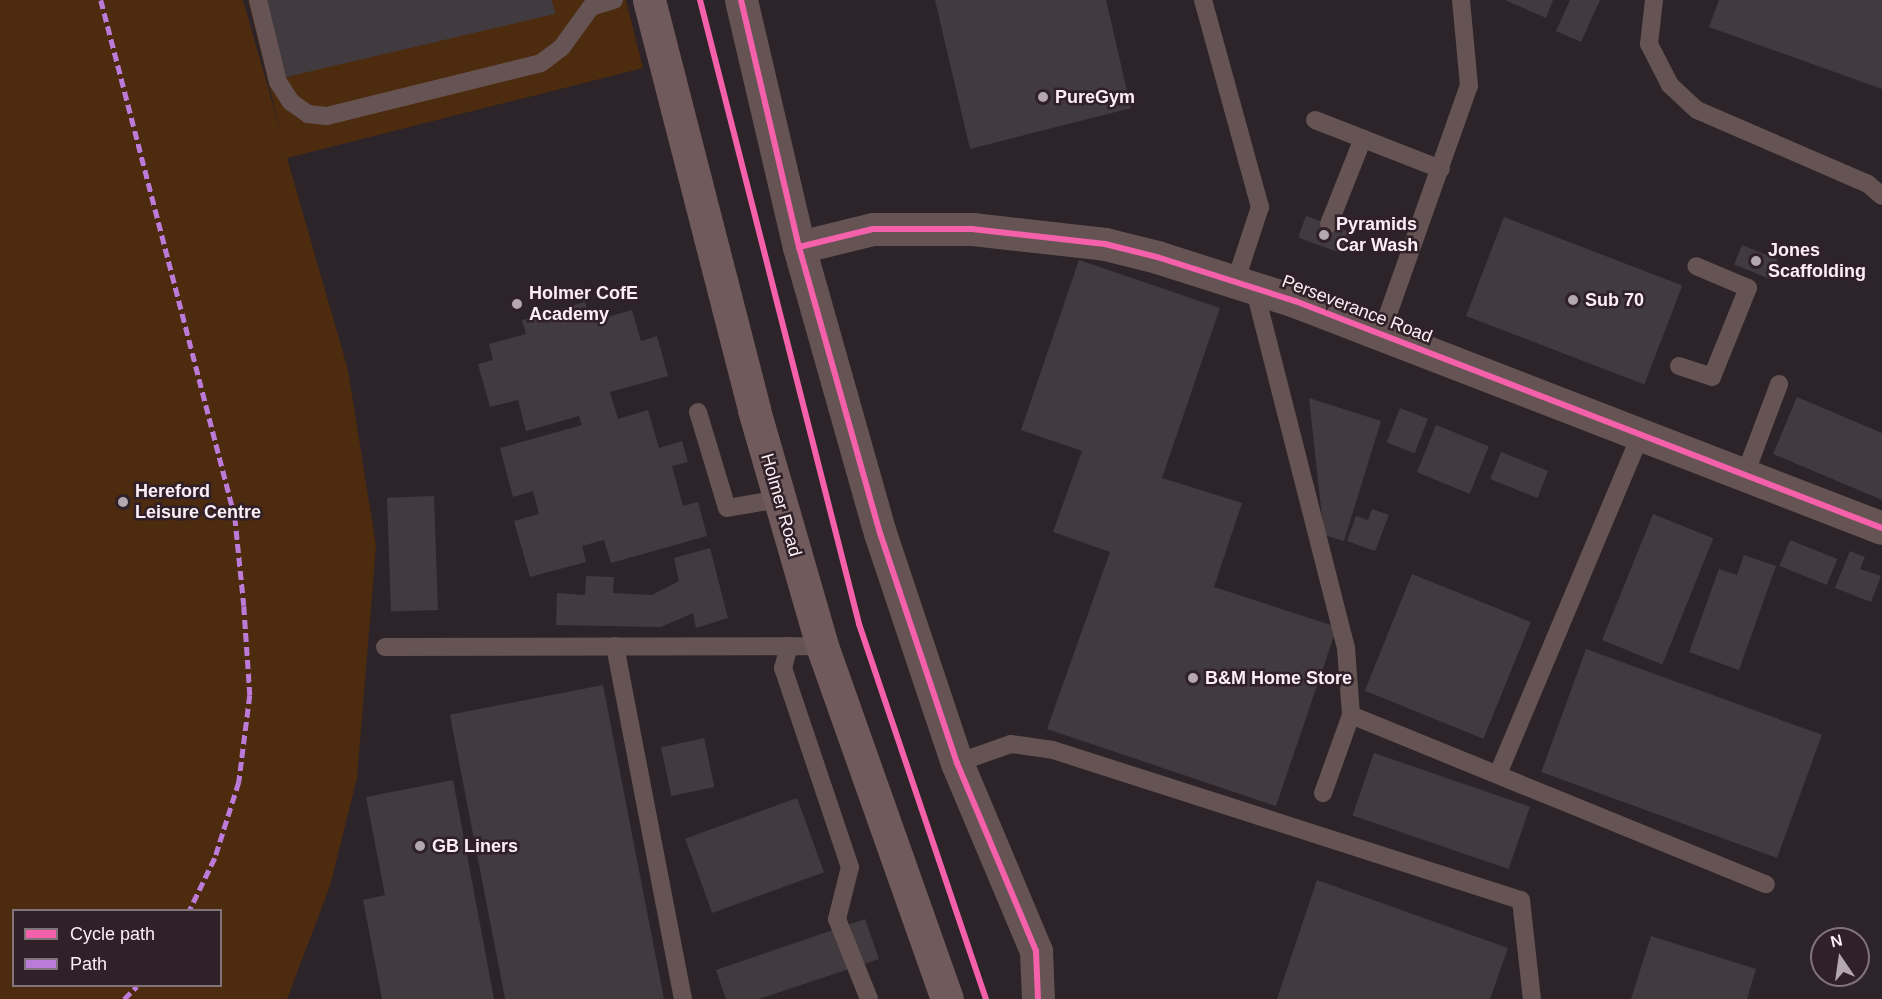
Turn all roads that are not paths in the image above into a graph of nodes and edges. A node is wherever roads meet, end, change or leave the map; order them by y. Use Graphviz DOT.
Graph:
graph roads {
  1 [pos="258,0"];
  2 [pos="614,0"];
  3 [pos="649,0"];
  4 [pos="741,0"];
  5 [pos="1203,0"];
  6 [pos="1461,0"];
  7 [pos="1654,0"];
  8 [pos="1315,120"];
  9 [pos="1363,138"];
  10 [pos="1441,169"];
  11 [pos="1882,196"];
  12 [pos="1329,224"];
  13 [pos="799,247"];
  14 [pos="1696,266"];
  15 [pos="1245,283"];
  16 [pos="1381,334"];
  17 [pos="1679,366"];
  18 [pos="1779,384"];
  19 [pos="698,412"];
  20 [pos="1642,431"];
  21 [pos="1746,472"];
  22 [pos="780,499"];
  23 [pos="1882,528"];
  24 [pos="615,646"];
  25 [pos="789,646"];
  26 [pos="822,646"];
  27 [pos="385,647"];
  28 [pos="1351,715"];
  29 [pos="957,763"];
  30 [pos="1498,774"];
  31 [pos="1323,793"];
  32 [pos="1766,884"];
  33 [pos="683,999"];
  34 [pos="869,999"];
  35 [pos="947,999"];
  36 [pos="1038,999"];
  37 [pos="1532,999"];
  1 -- 2 [label="lane"];
  3 -- 22 [label="highway, Holmer Road"];
  4 -- 13 [label="street"];
  5 -- 15 [label="lane"];
  6 -- 10 [label="lane"];
  7 -- 11 [label="lane"];
  8 -- 9 [label="lane"];
  9 -- 10 [label="lane"];
  9 -- 12 [label="lane"];
  10 -- 16 [label="lane"];
  13 -- 15 [label="street, Perseverance Road"];
  13 -- 29 [label="street"];
  14 -- 17 [label="lane"];
  15 -- 16 [label="street, Perseverance Road"];
  15 -- 28 [label="lane"];
  16 -- 20 [label="street, Perseverance Road"];
  18 -- 21 [label="lane"];
  19 -- 22 [label="lane"];
  20 -- 21 [label="street, Perseverance Road"];
  20 -- 30 [label="lane"];
  21 -- 23 [label="street, Perseverance Road"];
  22 -- 26 [label="highway, Holmer Road"];
  24 -- 25 [label="lane"];
  24 -- 27 [label="lane"];
  24 -- 33 [label="lane"];
  25 -- 26 [label="lane"];
  25 -- 34 [label="lane"];
  26 -- 35 [label="highway, Holmer Road"];
  28 -- 30 [label="lane"];
  28 -- 31 [label="lane"];
  29 -- 36 [label="street"];
  29 -- 37 [label="lane"];
  30 -- 32 [label="lane"];
}
